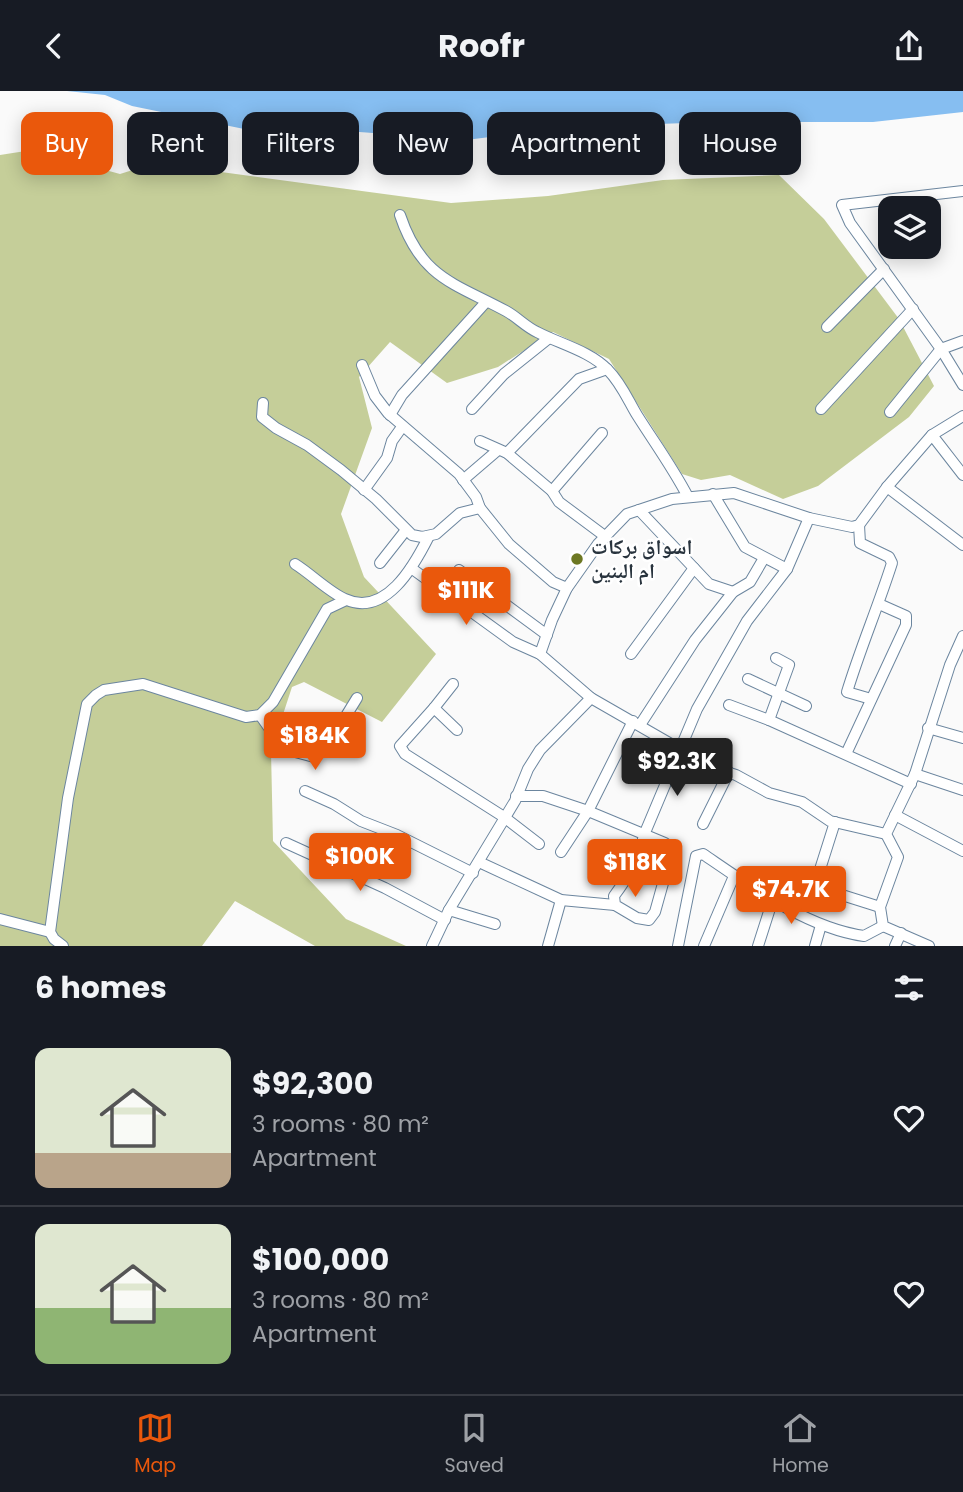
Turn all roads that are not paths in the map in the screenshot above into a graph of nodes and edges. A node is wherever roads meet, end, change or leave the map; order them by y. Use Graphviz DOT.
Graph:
graph roads {
  1 [pos="963,191"];
  2 [pos="400,215"];
  3 [pos="884,269"];
  4 [pos="486,302"];
  5 [pos="913,309"];
  6 [pos="827,327"];
  7 [pos="549,338"];
  8 [pos="963,341"];
  9 [pos="941,349"];
  10 [pos="362,365"];
  11 [pos="607,369"];
  12 [pos="963,385"];
  13 [pos="263,403"];
  14 [pos="821,408"];
  15 [pos="472,409"];
  16 [pos="890,412"];
  17 [pos="390,415"];
  18 [pos="963,416"];
  19 [pos="402,427"];
  20 [pos="602,433"];
  21 [pos="932,435"];
  22 [pos="480,441"];
  23 [pos="503,452"];
  24 [pos="963,475"];
  25 [pos="463,480"];
  26 [pos="887,487"];
  27 [pos="364,490"];
  28 [pos="552,491"];
  29 [pos="713,493"];
  30 [pos="688,497"];
  31 [pos="480,508"];
  32 [pos="639,510"];
  33 [pos="809,519"];
  34 [pos="859,525"];
  35 [pos="406,530"];
  36 [pos="429,537"];
  37 [pos="606,537"];
  38 [pos="963,545"];
  39 [pos="764,558"];
  40 [pos="380,563"];
  41 [pos="295,564"];
  42 [pos="411,568"];
  43 [pos="694,568"];
  44 [pos="787,569"];
  45 [pos="459,571"];
  46 [pos="750,582"];
  47 [pos="567,588"];
  48 [pos="733,592"];
  49 [pos="767,593"];
  50 [pos="346,600"];
  51 [pos="879,604"];
  52 [pos="547,635"];
  53 [pos="963,636"];
  54 [pos="540,654"];
  55 [pos="631,654"];
  56 [pos="776,658"];
  57 [pos="748,679"];
  58 [pos="453,684"];
  59 [pos="779,692"];
  60 [pos="357,698"];
  61 [pos="591,698"];
  62 [pos="871,699"];
  63 [pos="729,705"];
  64 [pos="806,706"];
  65 [pos="434,708"];
  66 [pos="260,715"];
  67 [pos="769,720"];
  68 [pos="636,723"];
  69 [pos="928,728"];
  70 [pos="457,730"];
  71 [pos="963,738"];
  72 [pos="681,748"];
  73 [pos="846,754"];
  74 [pos="729,772"];
  75 [pos="913,779"];
  76 [pos="963,790"];
  77 [pos="306,791"];
  78 [pos="516,796"];
  79 [pos="589,811"];
  80 [pos="895,815"];
  81 [pos="504,817"];
  82 [pos="835,822"];
  83 [pos="703,824"];
  84 [pos="886,834"];
  85 [pos="645,835"];
  86 [pos="286,843"];
  87 [pos="539,844"];
  88 [pos="963,851"];
  89 [pos="561,852"];
  90 [pos="479,862"];
  91 [pos="472,873"];
  92 [pos="734,876"];
  93 [pos="816,882"];
  94 [pos="842,895"];
  95 [pos="772,899"];
  96 [pos="561,900"];
  97 [pos="615,905"];
  98 [pos="880,907"];
  99 [pos="447,915"];
  100 [pos="0,919"];
  101 [pos="495,924"];
  102 [pos="821,925"];
  103 [pos="883,926"];
  104 [pos="50,932"];
  105 [pos="901,933"];
  106 [pos="63,946"];
  107 [pos="432,946"];
  108 [pos="548,946"];
  109 [pos="678,946"];
  110 [pos="704,946"];
  111 [pos="758,946"];
  112 [pos="814,946"];
  113 [pos="895,946"];
  114 [pos="929,946"];
  1 -- 3 [label="street"];
  2 -- 4 [label="street"];
  3 -- 5 [label="street"];
  3 -- 6 [label="street"];
  4 -- 7 [label="street"];
  4 -- 17 [label="street"];
  5 -- 9 [label="street"];
  5 -- 14 [label="street"];
  7 -- 11 [label="street"];
  7 -- 15 [label="street"];
  8 -- 9 [label="street"];
  9 -- 12 [label="street"];
  9 -- 16 [label="street"];
  10 -- 17 [label="street"];
  11 -- 23 [label="street"];
  11 -- 30 [label="street"];
  13 -- 27 [label="street"];
  17 -- 19 [label="street"];
  18 -- 21 [label="street"];
  19 -- 25 [label="street"];
  19 -- 27 [label="street"];
  20 -- 28 [label="street"];
  21 -- 24 [label="street"];
  21 -- 26 [label="street"];
  22 -- 23 [label="street"];
  23 -- 25 [label="street"];
  23 -- 28 [label="street"];
  25 -- 31 [label="street"];
  26 -- 34 [label="street"];
  26 -- 38 [label="street"];
  27 -- 35 [label="street"];
  28 -- 37 [label="street"];
  29 -- 30 [label="street"];
  29 -- 33 [label="street"];
  29 -- 39 [label="street"];
  30 -- 32 [label="street"];
  31 -- 36 [label="street"];
  31 -- 47 [label="street"];
  32 -- 37 [label="street"];
  32 -- 43 [label="street"];
  33 -- 34 [label="street"];
  33 -- 44 [label="street"];
  34 -- 51 [label="street"];
  35 -- 36 [label="street"];
  35 -- 40 [label="street"];
  36 -- 42 [label="street"];
  37 -- 47 [label="street"];
  39 -- 44 [label="street"];
  39 -- 46 [label="street"];
  41 -- 50 [label="street"];
  42 -- 50 [label="street"];
  42 -- 54 [label="street"];
  43 -- 48 [label="street"];
  43 -- 55 [label="street"];
  44 -- 49 [label="street"];
  45 -- 52 [label="street"];
  46 -- 48 [label="street"];
  46 -- 49 [label="street"];
  47 -- 52 [label="street"];
  48 -- 68 [label="street"];
  49 -- 72 [label="street"];
  50 -- 66 [label="street"];
  51 -- 62 [label="street"];
  51 -- 62 [label="street"];
  52 -- 54 [label="street"];
  53 -- 69 [label="street"];
  54 -- 61 [label="street"];
  56 -- 59 [label="street"];
  57 -- 59 [label="street"];
  58 -- 65 [label="street"];
  59 -- 64 [label="street"];
  59 -- 67 [label="street"];
  60 -- 66 [label="street"];
  61 -- 68 [label="street"];
  61 -- 78 [label="street"];
  62 -- 73 [label="street"];
  63 -- 67 [label="street"];
  65 -- 70 [label="street"];
  65 -- 81 [label="street"];
  66 -- 104 [label="street"];
  67 -- 73 [label="street"];
  68 -- 72 [label="street"];
  68 -- 79 [label="street"];
  69 -- 71 [label="street"];
  69 -- 75 [label="street"];
  72 -- 74 [label="street"];
  72 -- 85 [label="street"];
  73 -- 75 [label="street"];
  74 -- 82 [label="street"];
  74 -- 83 [label="street"];
  75 -- 76 [label="street"];
  75 -- 80 [label="street"];
  77 -- 91 [label="street"];
  78 -- 79 [label="street"];
  78 -- 81 [label="street"];
  79 -- 85 [label="street"];
  79 -- 89 [label="street"];
  80 -- 84 [label="street"];
  80 -- 88 [label="street"];
  81 -- 87 [label="street"];
  81 -- 90 [label="street"];
  82 -- 84 [label="street"];
  82 -- 93 [label="street"];
  84 -- 98 [label="street"];
  85 -- 97 [label="street"];
  85 -- 97 [label="street"];
  86 -- 99 [label="street"];
  90 -- 91 [label="street"];
  90 -- 96 [label="street"];
  91 -- 99 [label="street"];
  92 -- 95 [label="street"];
  92 -- 109 [label="street"];
  92 -- 110 [label="street"];
  94 -- 98 [label="street"];
  95 -- 102 [label="street"];
  95 -- 111 [label="street"];
  96 -- 97 [label="street"];
  96 -- 108 [label="street"];
  98 -- 103 [label="street"];
  99 -- 101 [label="street"];
  99 -- 107 [label="street"];
  100 -- 104 [label="street"];
  102 -- 103 [label="street"];
  102 -- 112 [label="street"];
  103 -- 105 [label="street"];
  104 -- 106 [label="street"];
  105 -- 113 [label="street"];
  105 -- 114 [label="street"];
}
